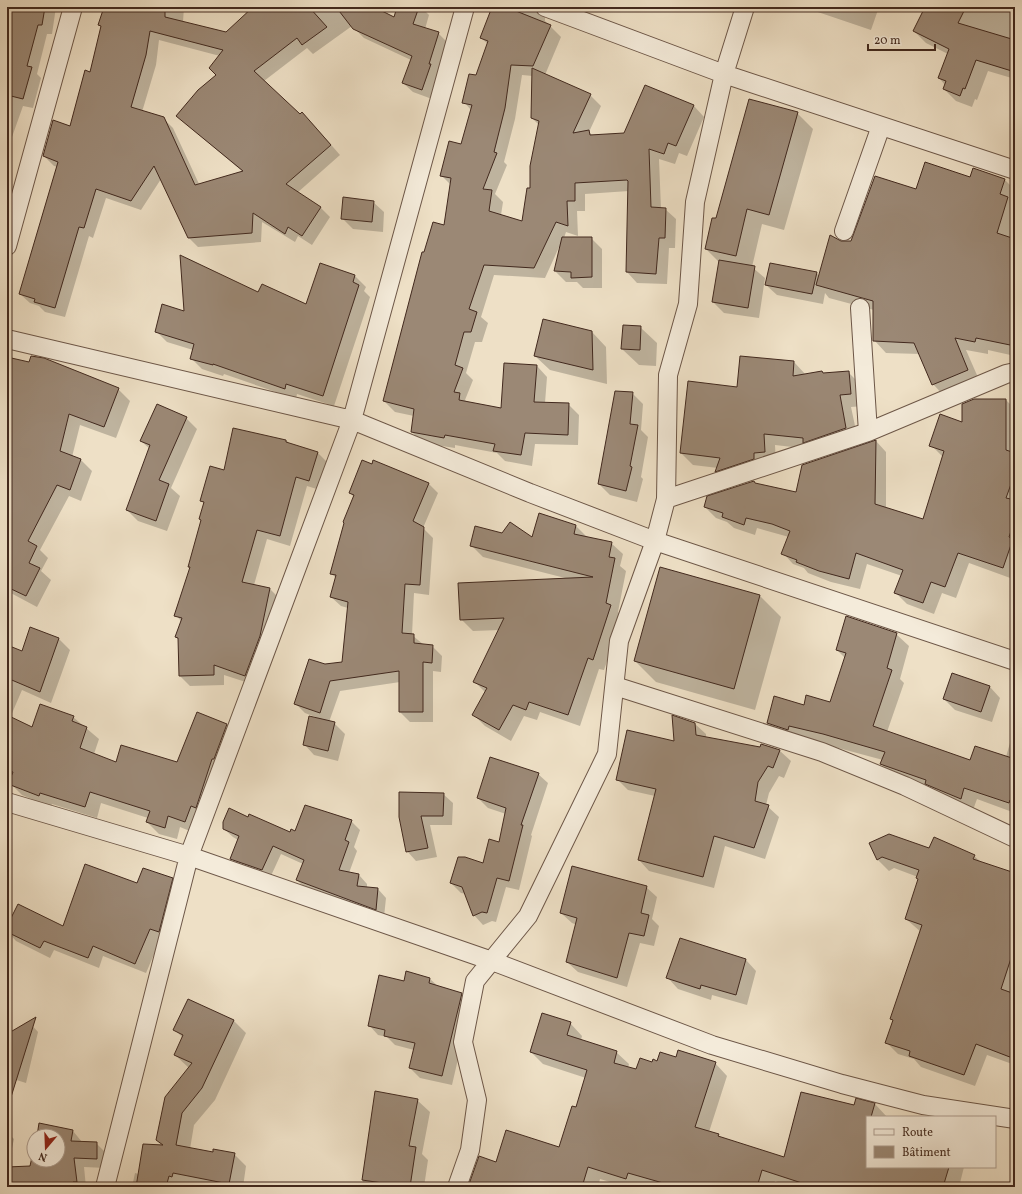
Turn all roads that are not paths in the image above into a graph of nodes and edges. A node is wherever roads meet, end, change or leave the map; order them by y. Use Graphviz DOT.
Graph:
graph roads {
  1 [pos="73,7"];
  2 [pos="465,7"];
  3 [pos="545,7"];
  4 [pos="745,7"];
  5 [pos="724,74"];
  6 [pos="881,126"];
  7 [pos="1015,170"];
  8 [pos="844,231"];
  9 [pos="7,246"];
  10 [pos="860,308"];
  11 [pos="7,339"];
  12 [pos="1015,372"];
  13 [pos="352,420"];
  14 [pos="868,432"];
  15 [pos="666,499"];
  16 [pos="655,541"];
  17 [pos="1015,661"];
  18 [pos="615,686"];
  19 [pos="7,802"];
  20 [pos="1015,838"];
  21 [pos="189,856"];
  22 [pos="492,961"];
  23 [pos="995,1116"];
  24 [pos="996,1116"];
  25 [pos="1015,1119"];
  26 [pos="105,1187"];
  27 [pos="457,1187"];
  1 -- 9 [label="street"];
  2 -- 13 [label="street"];
  3 -- 5 [label="street"];
  4 -- 5 [label="street"];
  5 -- 6 [label="street"];
  5 -- 15 [label="street"];
  6 -- 7 [label="street"];
  6 -- 8 [label="street"];
  10 -- 14 [label="street"];
  11 -- 13 [label="street"];
  12 -- 14 [label="street"];
  13 -- 16 [label="street"];
  13 -- 21 [label="street"];
  14 -- 15 [label="street"];
  15 -- 16 [label="street"];
  16 -- 17 [label="street"];
  16 -- 18 [label="street"];
  18 -- 20 [label="street"];
  18 -- 22 [label="street"];
  19 -- 21 [label="street"];
  21 -- 22 [label="street"];
  21 -- 26 [label="street"];
  22 -- 23 [label="street"];
  22 -- 27 [label="street"];
  24 -- 25 [label="street"];
}
